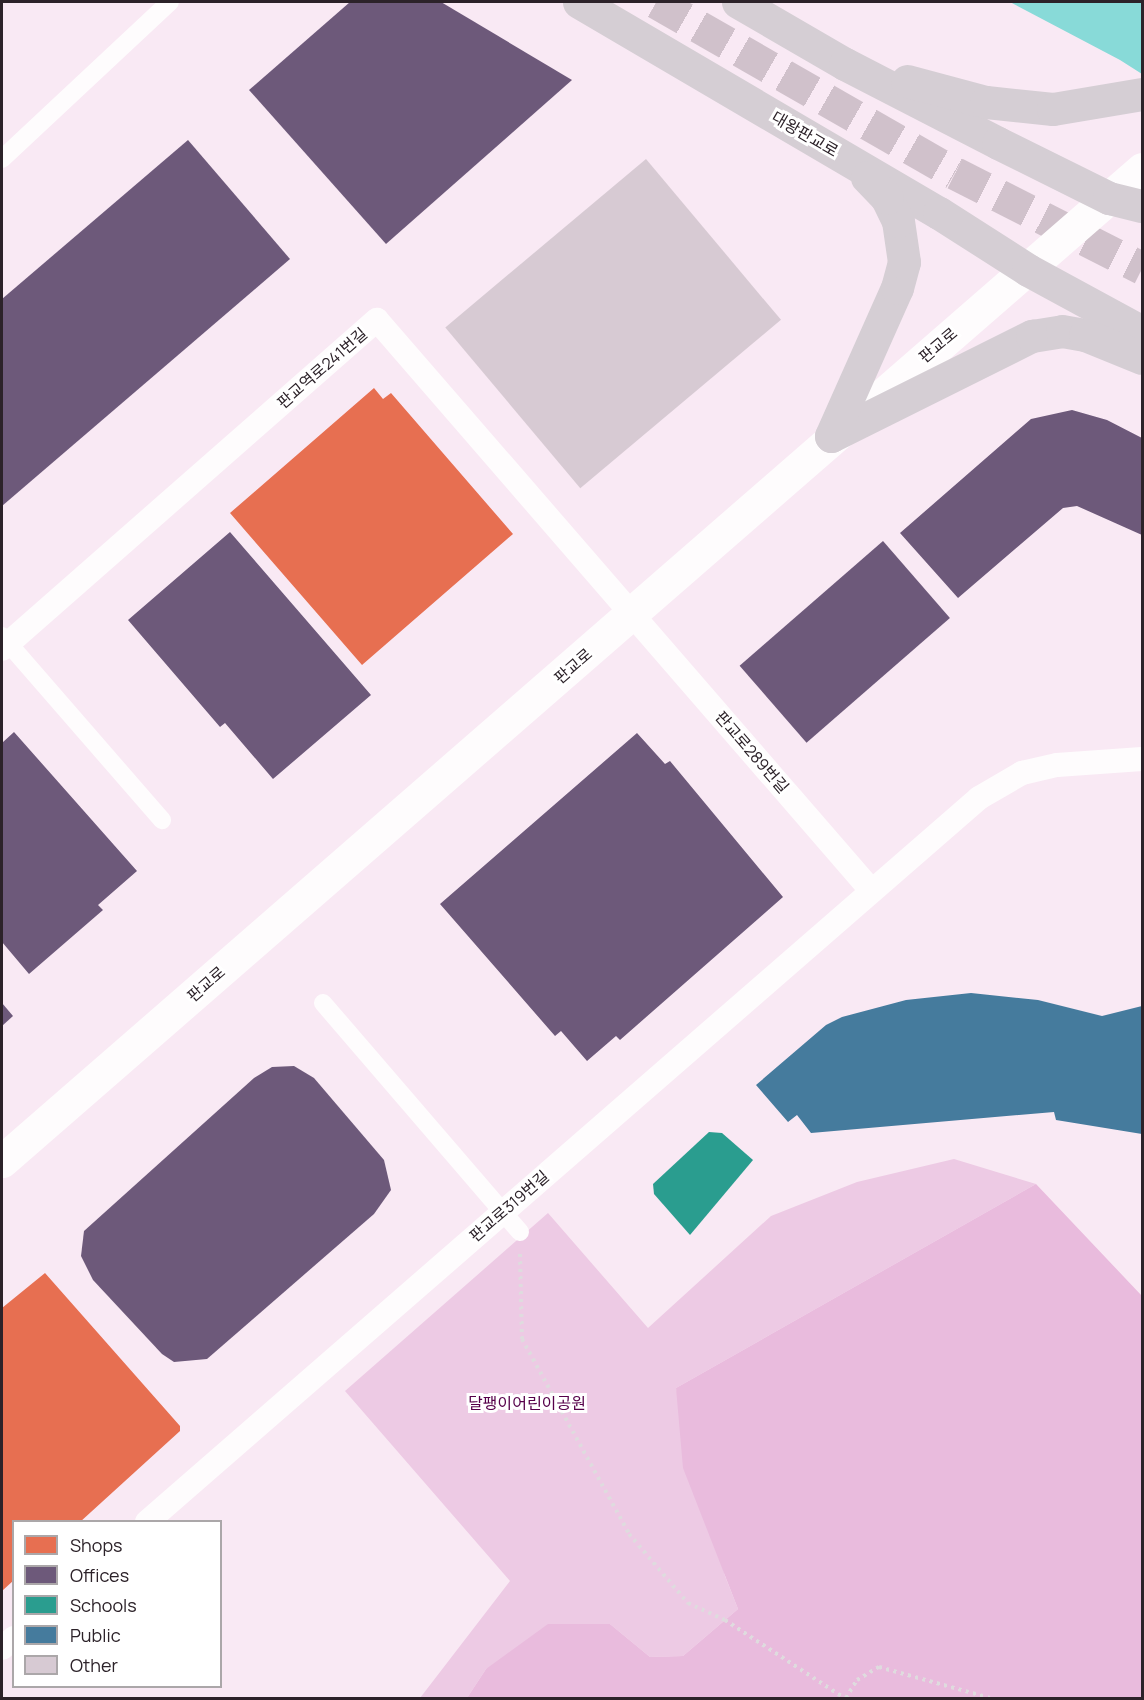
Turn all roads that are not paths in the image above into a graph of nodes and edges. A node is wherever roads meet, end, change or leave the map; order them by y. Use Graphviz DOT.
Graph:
graph roads {
  1 [pos="170,2"];
  2 [pos="579,2"];
  3 [pos="738,2"];
  4 [pos="844,64"];
  5 [pos="1143,94"];
  6 [pos="2,159"];
  7 [pos="853,162"];
  8 [pos="1143,169"];
  9 [pos="1108,198"];
  10 [pos="1143,206"];
  11 [pos="1028,270"];
  12 [pos="1143,332"];
  13 [pos="1143,358"];
  14 [pos="831,436"];
  15 [pos="632,614"];
  16 [pos="2,636"];
  17 [pos="2,649"];
  18 [pos="1143,759"];
  19 [pos="162,820"];
  20 [pos="871,890"];
  21 [pos="322,1003"];
  22 [pos="2,1161"];
  23 [pos="520,1232"];
  24 [pos="148,1520"];
  1 -- 6 [label="street"];
  2 -- 7 [label="main road, 대왕판교로"];
  3 -- 4 [label="main road"];
  4 -- 5 [label="main road"];
  4 -- 9 [label="main road"];
  7 -- 11 [label="main road, 대왕판교로"];
  7 -- 14 [label="main road"];
  8 -- 9 [label="main road, 판교로"];
  9 -- 10 [label="main road"];
  9 -- 11 [label="main road, 판교로"];
  11 -- 12 [label="main road, 대왕판교로"];
  11 -- 14 [label="main road, 판교로"];
  13 -- 14 [label="main road"];
  14 -- 15 [label="main road, 판교로"];
  15 -- 17 [label="street, 판교역로241번길"];
  15 -- 20 [label="street, 판교로289번길"];
  15 -- 22 [label="main road, 판교로"];
  16 -- 19 [label="street"];
  18 -- 20 [label="street, 판교로319번길"];
  20 -- 24 [label="street, 판교로319번길"];
  21 -- 23 [label="street"];
}
